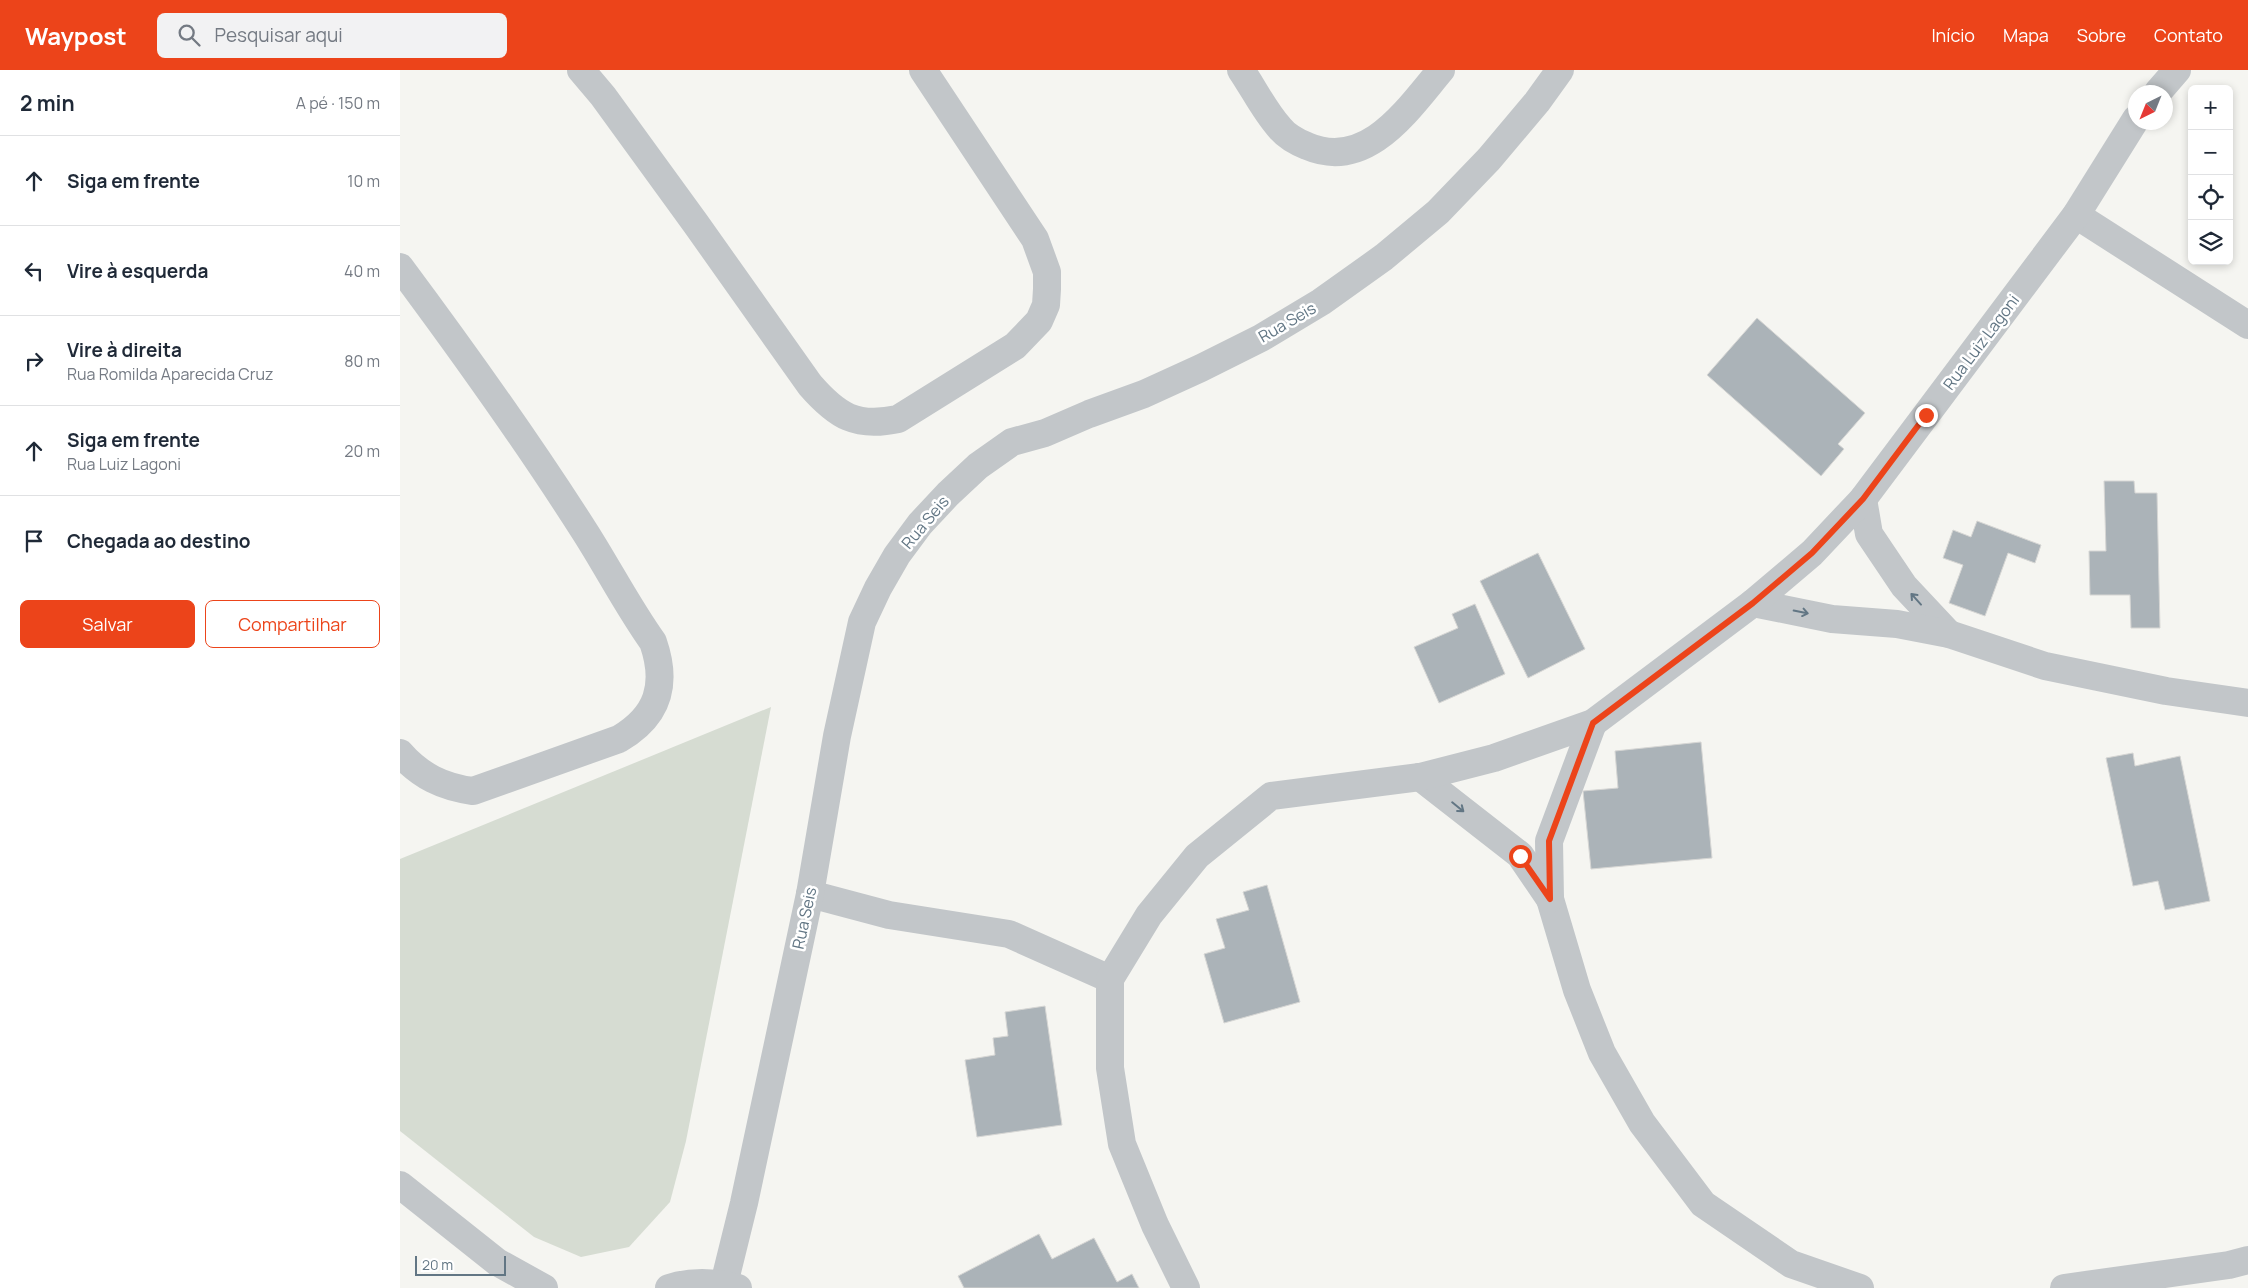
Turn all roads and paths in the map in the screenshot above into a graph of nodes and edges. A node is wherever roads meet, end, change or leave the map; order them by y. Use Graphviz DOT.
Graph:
graph roads {
  1 [pos="581,70"];
  2 [pos="922,70"];
  3 [pos="1241,70"];
  4 [pos="1442,70"];
  5 [pos="1560,70"];
  6 [pos="2177,70"];
  7 [pos="2164,85"];
  8 [pos="2129,130"];
  9 [pos="2076,215"];
  10 [pos="400,267"];
  11 [pos="2248,325"];
  12 [pos="1863,499"];
  13 [pos="1753,603"];
  14 [pos="1949,634"];
  15 [pos="2248,703"];
  16 [pos="1593,723"];
  17 [pos="400,753"];
  18 [pos="1420,777"];
  19 [pos="810,894"];
  20 [pos="1550,899"];
  21 [pos="1110,979"];
  22 [pos="400,1185"];
  23 [pos="2248,1260"];
  24 [pos="497,1262"];
  25 [pos="2133,1283"];
  26 [pos="731,1286"];
  27 [pos="519,1288"];
  28 [pos="544,1288"];
  29 [pos="669,1288"];
  30 [pos="1186,1288"];
  31 [pos="1860,1288"];
  32 [pos="2064,1288"];
  1 -- 2 [label="street"];
  3 -- 4 [label="street"];
  5 -- 19 [label="street, Rua Seis"];
  6 -- 7 [label="street"];
  8 -- 9 [label="street, Rua Luiz Lagoni"];
  9 -- 11 [label="street"];
  9 -- 12 [label="street, Rua Luiz Lagoni"];
  10 -- 17 [label="street"];
  12 -- 13 [label="street, Rua Luiz Lagoni"];
  14 -- 12 [label="street, one-way"];
  13 -- 14 [label="street, one-way"];
  13 -- 16 [label="street, Rua Luiz Lagoni"];
  14 -- 15 [label="street"];
  16 -- 18 [label="street, Rua Luiz Lagoni"];
  16 -- 20 [label="street"];
  18 -- 20 [label="street, one-way"];
  18 -- 21 [label="street, Rua Luiz Lagoni"];
  19 -- 21 [label="street"];
  19 -- 26 [label="street, Rua Seis"];
  20 -- 31 [label="street"];
  21 -- 30 [label="street"];
  22 -- 24 [label="street"];
  23 -- 25 [label="street"];
  24 -- 27 [label="street"];
  24 -- 28 [label="street"];
  25 -- 32 [label="street"];
  26 -- 29 [label="street"];
}
